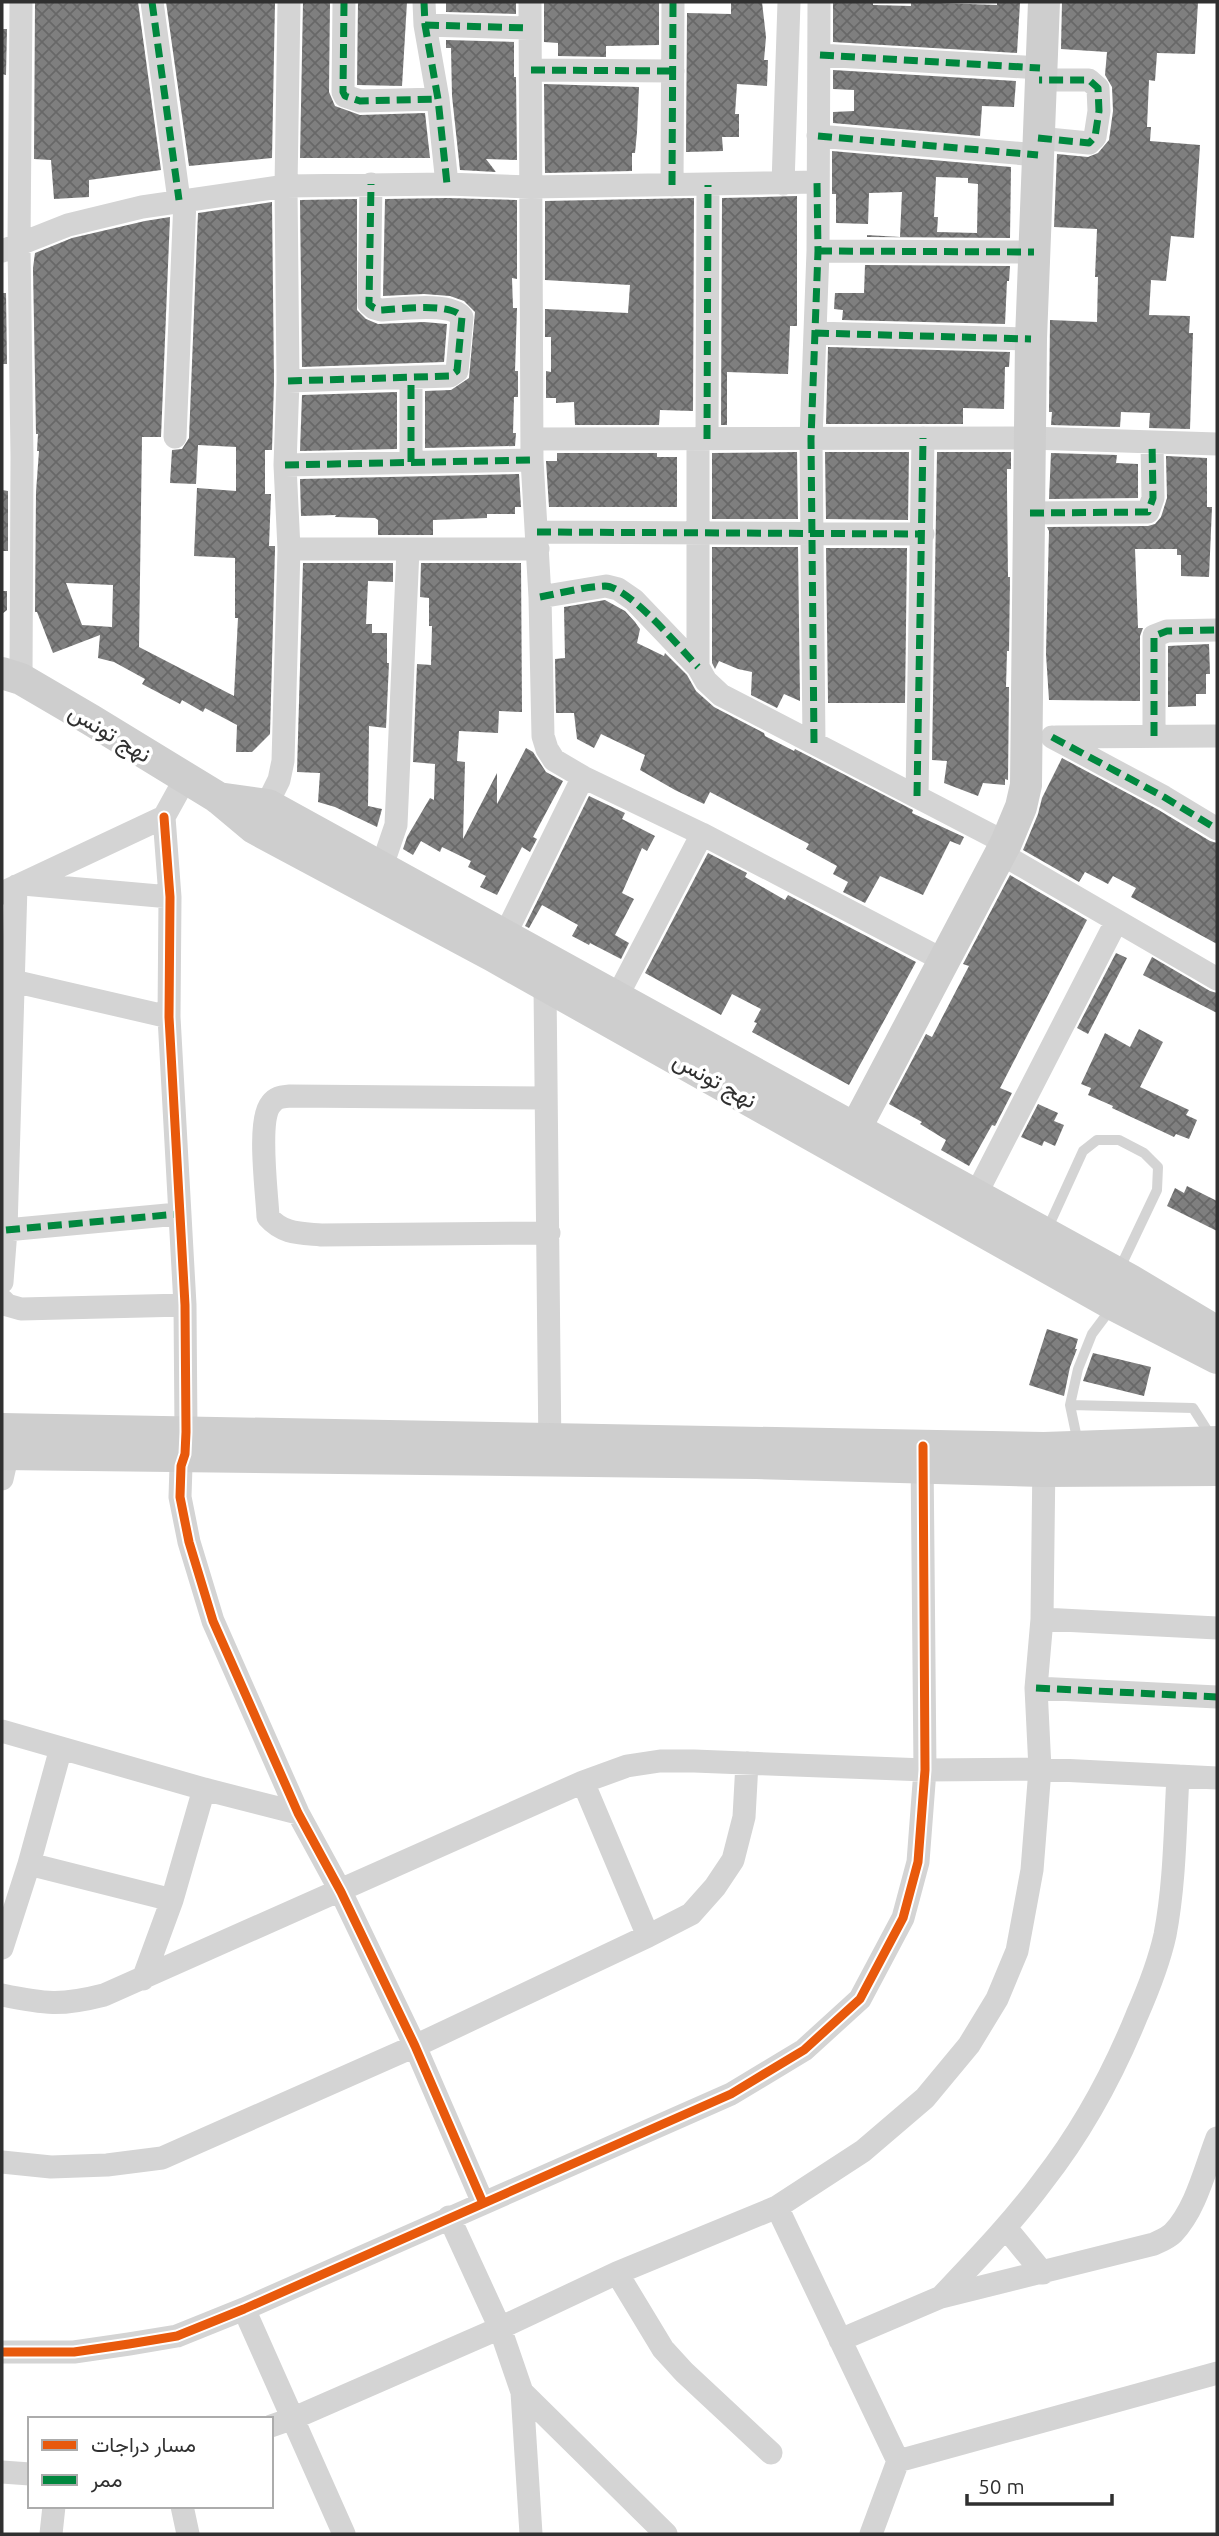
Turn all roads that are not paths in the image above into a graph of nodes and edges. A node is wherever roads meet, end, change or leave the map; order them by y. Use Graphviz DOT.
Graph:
graph roads {
  1 [pos="152,2"];
  2 [pos="289,2"];
  3 [pos="344,2"];
  4 [pos="424,2"];
  5 [pos="530,2"];
  6 [pos="673,2"];
  7 [pos="789,2"];
  8 [pos="819,2"];
  9 [pos="1044,2"];
  10 [pos="15,10"];
  11 [pos="425,25"];
  12 [pos="528,28"];
  13 [pos="820,55"];
  14 [pos="531,70"];
  15 [pos="673,71"];
  16 [pos="1040,74"];
  17 [pos="438,99"];
  18 [pos="818,136"];
  19 [pos="1038,147"];
  20 [pos="817,182"];
  21 [pos="371,184"];
  22 [pos="447,184"];
  23 [pos="783,184"];
  24 [pos="672,185"];
  25 [pos="708,185"];
  26 [pos="286,186"];
  27 [pos="531,187"];
  28 [pos="182,200"];
  29 [pos="10,248"];
  30 [pos="818,251"];
  31 [pos="1034,252"];
  32 [pos="815,333"];
  33 [pos="1031,339"];
  34 [pos="411,379"];
  35 [pos="288,381"];
  36 [pos="175,437"];
  37 [pos="1029,438"];
  38 [pos="702,439"];
  39 [pos="811,439"];
  40 [pos="923,439"];
  41 [pos="1152,442"];
  42 [pos="1217,444"];
  43 [pos="533,449"];
  44 [pos="12,456"];
  45 [pos="411,462"];
  46 [pos="285,465"];
  47 [pos="1030,513"];
  48 [pos="698,533"];
  49 [pos="813,533"];
  50 [pos="923,534"];
  51 [pos="537,540"];
  52 [pos="289,549"];
  53 [pos="408,549"];
  54 [pos="540,597"];
  55 [pos="1217,630"];
  56 [pos="698,667"];
  57 [pos="11,676"];
  58 [pos="1154,736"];
  59 [pos="1040,737"];
  60 [pos="1217,737"];
  61 [pos="814,743"];
  62 [pos="583,777"];
  63 [pos="185,779"];
  64 [pos="918,796"];
  65 [pos="164,817"];
  66 [pos="261,817"];
  67 [pos="1217,830"];
  68 [pos="702,834"];
  69 [pos="1003,848"];
  70 [pos="375,879"];
  71 [pos="13,888"];
  72 [pos="170,897"];
  73 [pos="1116,922"];
  74 [pos="499,946"];
  75 [pos="943,960"];
  76 [pos="550,975"];
  77 [pos="8,978"];
  78 [pos="1217,979"];
  79 [pos="611,1008"];
  80 [pos="169,1017"];
  81 [pos="546,1098"];
  82 [pos="849,1141"];
  83 [pos="969,1208"];
  84 [pos="178,1214"];
  85 [pos="6,1230"];
  86 [pos="549,1233"];
  87 [pos="1045,1234"];
  88 [pos="2,1282"];
  89 [pos="1121,1289"];
  90 [pos="2,1300"];
  91 [pos="185,1305"];
  92 [pos="1217,1332"];
  93 [pos="1217,1358"];
  94 [pos="1070,1405"];
  95 [pos="186,1443"];
  96 [pos="1079,1448"];
  97 [pos="5,1449"];
  98 [pos="550,1450"];
  99 [pos="1217,1452"];
  100 [pos="922,1457"];
  101 [pos="1044,1459"];
  102 [pos="1042,1619"];
  103 [pos="1217,1628"];
  104 [pos="1036,1688"];
  105 [pos="1217,1697"];
  106 [pos="2,1731"];
  107 [pos="61,1748"];
  108 [pos="747,1763"];
  109 [pos="1040,1769"];
  110 [pos="925,1770"];
  111 [pos="1178,1776"];
  112 [pos="1217,1777"];
  113 [pos="583,1782"];
  114 [pos="204,1788"];
  115 [pos="298,1813"];
  116 [pos="29,1864"];
  117 [pos="341,1892"];
  118 [pos="172,1900"];
  119 [pos="648,1936"];
  120 [pos="2,1948"];
  121 [pos="143,1979"];
  122 [pos="2,1995"];
  123 [pos="415,2046"];
  124 [pos="1217,2138"];
  125 [pos="2,2162"];
  126 [pos="483,2203"];
  127 [pos="777,2207"];
  128 [pos="449,2217"];
  129 [pos="1006,2228"];
  130 [pos="617,2273"];
  131 [pos="1043,2273"];
  132 [pos="942,2297"];
  133 [pos="244,2309"];
  134 [pos="500,2328"];
  135 [pos="840,2340"];
  136 [pos="2,2352"];
  137 [pos="1217,2373"];
  138 [pos="522,2392"];
  139 [pos="293,2418"];
  140 [pos="273,2425"];
  141 [pos="771,2453"];
  142 [pos="898,2461"];
  143 [pos="2,2472"];
  144 [pos="28,2474"];
  145 [pos="54,2508"];
  146 [pos="182,2508"];
  147 [pos="51,2534"];
  148 [pos="188,2534"];
  149 [pos="344,2534"];
  150 [pos="531,2534"];
  151 [pos="666,2534"];
  152 [pos="871,2534"];
  1 -- 28 [label="street"];
  2 -- 26 [label="street"];
  3 -- 17 [label="street"];
  4 -- 11 [label="street"];
  5 -- 12 [label="street"];
  6 -- 15 [label="street"];
  7 -- 23 [label="street"];
  8 -- 13 [label="street"];
  9 -- 16 [label="street"];
  10 -- 29 [label="street"];
  11 -- 12 [label="street"];
  11 -- 17 [label="street"];
  12 -- 14 [label="street"];
  13 -- 16 [label="street"];
  13 -- 18 [label="street"];
  14 -- 15 [label="street"];
  14 -- 27 [label="street"];
  15 -- 24 [label="street"];
  16 -- 19 [label="street"];
  16 -- 19 [label="street"];
  17 -- 22 [label="street"];
  18 -- 19 [label="street"];
  18 -- 20 [label="street"];
  19 -- 31 [label="street"];
  20 -- 23 [label="street"];
  20 -- 30 [label="street"];
  21 -- 22 [label="street"];
  21 -- 26 [label="street"];
  21 -- 34 [label="street"];
  22 -- 27 [label="street"];
  23 -- 25 [label="street"];
  24 -- 25 [label="street"];
  24 -- 27 [label="street"];
  25 -- 38 [label="street"];
  26 -- 28 [label="street"];
  26 -- 35 [label="street"];
  27 -- 43 [label="street"];
  28 -- 29 [label="street"];
  28 -- 36 [label="street"];
  29 -- 44 [label="street"];
  30 -- 31 [label="street"];
  30 -- 32 [label="street"];
  31 -- 33 [label="street"];
  32 -- 33 [label="street"];
  32 -- 39 [label="street"];
  33 -- 37 [label="street"];
  34 -- 35 [label="street"];
  34 -- 45 [label="street"];
  35 -- 46 [label="street"];
  37 -- 40 [label="street"];
  37 -- 41 [label="street"];
  37 -- 47 [label="street"];
  38 -- 39 [label="street"];
  38 -- 43 [label="street"];
  38 -- 48 [label="street"];
  39 -- 40 [label="street"];
  39 -- 49 [label="street"];
  40 -- 50 [label="street"];
  41 -- 42 [label="street"];
  41 -- 47 [label="street"];
  43 -- 45 [label="street"];
  43 -- 51 [label="street"];
  44 -- 57 [label="street"];
  45 -- 46 [label="street"];
  46 -- 52 [label="street"];
  47 -- 59 [label="street"];
  48 -- 49 [label="street"];
  48 -- 51 [label="street"];
  48 -- 56 [label="street"];
  49 -- 50 [label="street"];
  49 -- 61 [label="street"];
  50 -- 64 [label="street"];
  51 -- 53 [label="street"];
  51 -- 54 [label="street"];
  52 -- 53 [label="street"];
  52 -- 66 [label="street"];
  53 -- 70 [label="street"];
  54 -- 56 [label="street"];
  54 -- 62 [label="street"];
  55 -- 58 [label="street"];
  56 -- 61 [label="street"];
  57 -- 63 [label="street, نهج تونس"];
  58 -- 59 [label="street"];
  58 -- 60 [label="street"];
  59 -- 67 [label="street"];
  59 -- 69 [label="street"];
  61 -- 64 [label="street"];
  62 -- 68 [label="street"];
  62 -- 74 [label="street"];
  63 -- 65 [label="street"];
  63 -- 66 [label="street, نهج تونس"];
  64 -- 69 [label="street"];
  65 -- 71 [label="street"];
  65 -- 72 [label="street"];
  66 -- 70 [label="street, نهج تونس"];
  68 -- 75 [label="street"];
  68 -- 79 [label="street"];
  69 -- 73 [label="street"];
  69 -- 75 [label="street"];
  70 -- 74 [label="street, نهج تونس"];
  71 -- 72 [label="street"];
  71 -- 77 [label="street"];
  72 -- 80 [label="street"];
  73 -- 78 [label="street"];
  73 -- 83 [label="street"];
  74 -- 76 [label="street, نهج تونس"];
  75 -- 82 [label="street"];
  76 -- 79 [label="street, نهج تونس"];
  76 -- 81 [label="street"];
  77 -- 80 [label="street"];
  77 -- 85 [label="street"];
  79 -- 82 [label="street, نهج تونس"];
  80 -- 84 [label="street"];
  81 -- 86 [label="street"];
  81 -- 86 [label="street"];
  82 -- 83 [label="street, نهج تونس"];
  83 -- 87 [label="street, نهج تونس"];
  83 -- 89 [label="street, نهج تونس"];
  84 -- 85 [label="street"];
  84 -- 91 [label="street"];
  85 -- 88 [label="street"];
  86 -- 98 [label="street"];
  87 -- 89 [label="street, نهج تونس"];
  87 -- 89 [label="lane"];
  89 -- 92 [label="street, نهج تونس"];
  89 -- 93 [label="street, نهج تونس"];
  89 -- 94 [label="lane"];
  90 -- 91 [label="street"];
  91 -- 95 [label="street"];
  94 -- 96 [label="lane"];
  94 -- 99 [label="lane"];
  95 -- 97 [label="street"];
  95 -- 98 [label="street"];
  95 -- 115 [label="street"];
  96 -- 99 [label="street"];
  96 -- 101 [label="street"];
  98 -- 100 [label="street"];
  99 -- 101 [label="street"];
  100 -- 101 [label="street"];
  100 -- 110 [label="street"];
  101 -- 102 [label="street"];
  102 -- 103 [label="street"];
  102 -- 104 [label="street"];
  104 -- 105 [label="street"];
  104 -- 109 [label="street"];
  106 -- 107 [label="street"];
  107 -- 114 [label="street"];
  107 -- 116 [label="street"];
  108 -- 110 [label="street"];
  108 -- 113 [label="street"];
  108 -- 119 [label="street"];
  109 -- 110 [label="street"];
  109 -- 111 [label="street"];
  109 -- 127 [label="street"];
  110 -- 126 [label="street"];
  111 -- 112 [label="street"];
  111 -- 129 [label="street"];
  113 -- 117 [label="street"];
  113 -- 119 [label="street"];
  114 -- 115 [label="street"];
  114 -- 118 [label="street"];
  115 -- 117 [label="street"];
  116 -- 118 [label="street"];
  116 -- 120 [label="street"];
  117 -- 121 [label="street"];
  117 -- 123 [label="street"];
  118 -- 121 [label="street"];
  119 -- 123 [label="street"];
  121 -- 122 [label="street"];
  123 -- 125 [label="street"];
  123 -- 126 [label="street"];
  124 -- 131 [label="street"];
  126 -- 128 [label="street"];
  127 -- 130 [label="street"];
  127 -- 135 [label="street"];
  128 -- 133 [label="street"];
  128 -- 134 [label="street"];
  129 -- 131 [label="street"];
  129 -- 132 [label="street"];
  130 -- 134 [label="street"];
  130 -- 141 [label="street"];
  131 -- 132 [label="street"];
  132 -- 135 [label="street"];
  133 -- 136 [label="street"];
  133 -- 139 [label="street"];
  134 -- 138 [label="street"];
  134 -- 139 [label="street"];
  135 -- 142 [label="street"];
  137 -- 142 [label="street"];
  138 -- 150 [label="street"];
  138 -- 151 [label="street"];
  139 -- 140 [label="street"];
  139 -- 149 [label="street"];
  142 -- 152 [label="street"];
  143 -- 144 [label="street"];
  145 -- 147 [label="street"];
  146 -- 148 [label="street"];
}
